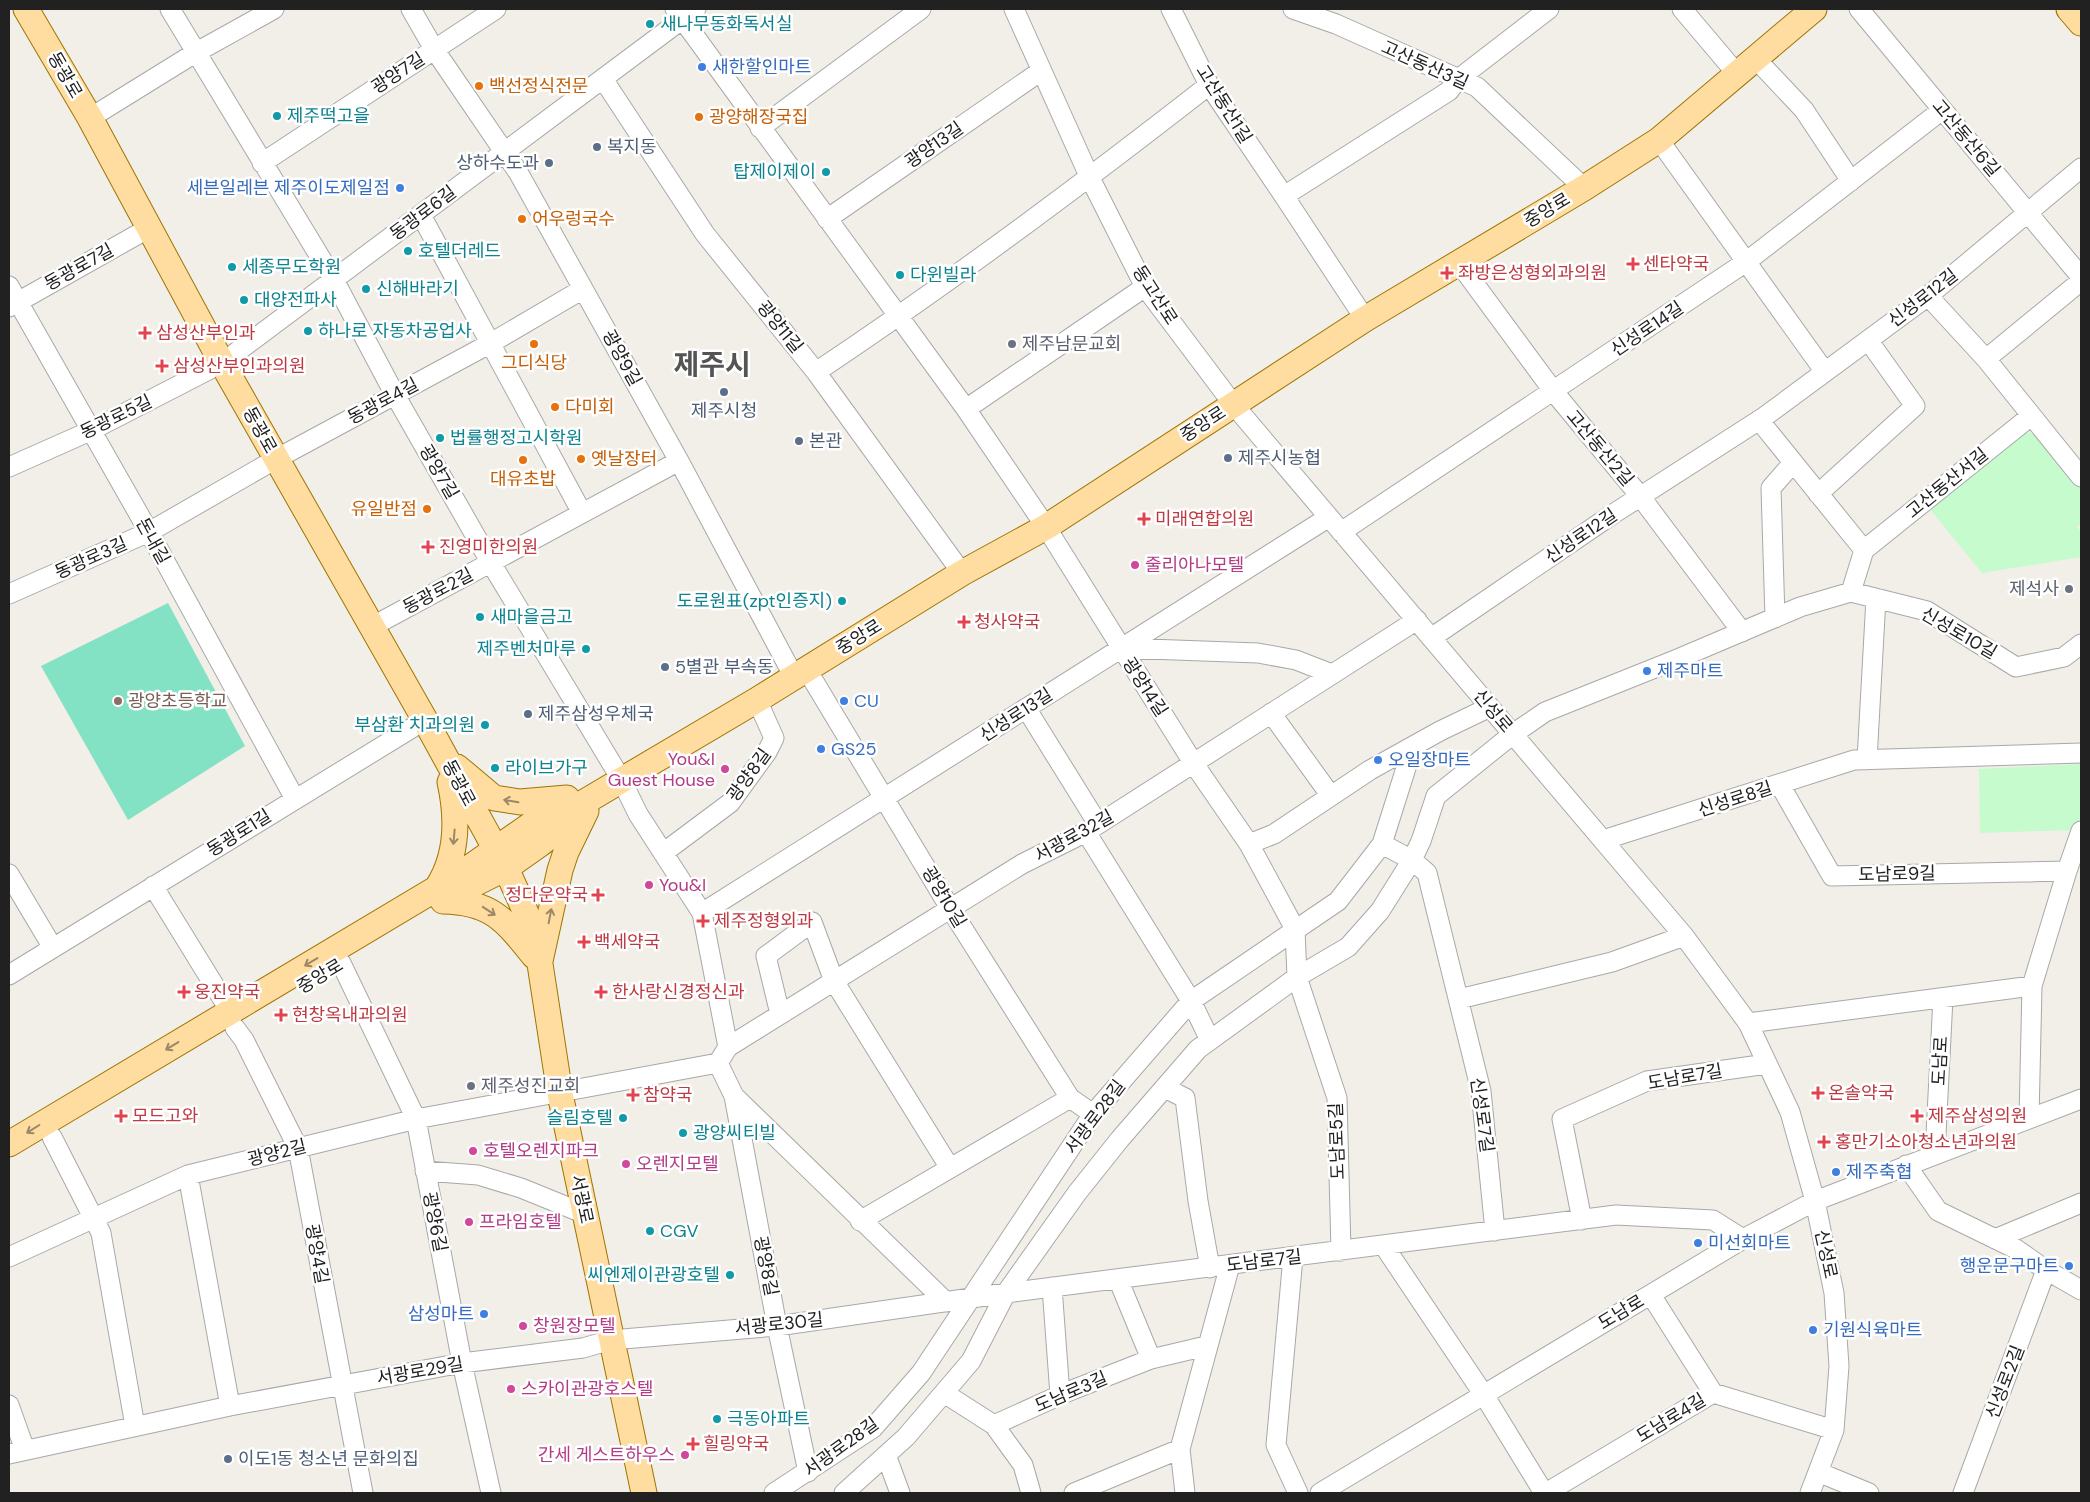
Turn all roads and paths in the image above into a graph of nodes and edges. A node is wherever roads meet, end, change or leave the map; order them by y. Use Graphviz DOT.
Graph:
graph roads {
  1 [pos="26,9"];
  2 [pos="170,9"];
  3 [pos="274,9"];
  4 [pos="411,9"];
  5 [pos="496,9"];
  6 [pos="921,9"];
  7 [pos="1014,9"];
  8 [pos="1171,9"];
  9 [pos="1293,9"];
  10 [pos="1682,9"];
  11 [pos="1814,9"];
  12 [pos="1859,9"];
  13 [pos="2069,9"];
  14 [pos="1543,10"];
  15 [pos="684,12"];
  16 [pos="1334,15"];
  17 [pos="2081,23"];
  18 [pos="434,49"];
  19 [pos="195,53"];
  20 [pos="1756,58"];
  21 [pos="1041,71"];
  22 [pos="1737,74"];
  23 [pos="603,79"];
  24 [pos="1457,80"];
  25 [pos="1209,85"];
  26 [pos="1942,110"];
  27 [pos="90,118"];
  28 [pos="760,128"];
  29 [pos="1659,140"];
  30 [pos="503,153"];
  31 [pos="262,163"];
  32 [pos="2081,168"];
  33 [pos="1090,178"];
  34 [pos="1851,181"];
  35 [pos="1584,188"];
  36 [pos="1284,196"];
  37 [pos="2028,213"];
  38 [pos="421,215"];
  39 [pos="827,219"];
  40 [pos="149,228"];
  41 [pos="1746,262"];
  42 [pos="1459,263"];
  43 [pos="2079,271"];
  44 [pos="334,280"];
  45 [pos="1145,287"];
  46 [pos="583,289"];
  47 [pos="1928,296"];
  48 [pos="12,298"];
  49 [pos="899,317"];
  50 [pos="1366,319"];
  51 [pos="1868,340"];
  52 [pos="491,343"];
  53 [pos="1986,359"];
  54 [pos="222,364"];
  55 [pos="816,372"];
  56 [pos="1825,372"];
  57 [pos="1554,392"];
  58 [pos="395,395"];
  59 [pos="1233,404"];
  60 [pos="966,409"];
  61 [pos="2031,416"];
  62 [pos="1759,420"];
  63 [pos="90,431"];
  64 [pos="276,459"];
  65 [pos="679,461"];
  66 [pos="1792,464"];
  67 [pos="9,467"];
  68 [pos="2081,477"];
  69 [pos="1818,494"];
  70 [pos="1640,496"];
  71 [pos="582,513"];
  72 [pos="1329,517"];
  73 [pos="1046,526"];
  74 [pos="149,532"];
  75 [pos="1341,532"];
  76 [pos="1864,550"];
  77 [pos="491,563"];
  78 [pos="962,573"];
  79 [pos="1851,592"];
  80 [pos="9,594"];
  81 [pos="1876,598"];
  82 [pos="1775,618"];
  83 [pos="1417,620"];
  84 [pos="373,626"];
  85 [pos="1742,632"];
  86 [pos="1431,638"];
  87 [pos="1120,648"];
  88 [pos="2080,648"];
  89 [pos="800,674"];
  90 [pos="1332,674"];
  91 [pos="756,700"];
  92 [pos="1490,707"];
  93 [pos="1026,708"];
  94 [pos="1271,713"];
  95 [pos="425,720"];
  96 [pos="1513,734"];
  97 [pos="1412,748"];
  98 [pos="2081,754"];
  99 [pos="444,755"];
  100 [pos="1867,760"];
  101 [pos="1194,764"];
  102 [pos="621,779"];
  103 [pos="1780,785"];
  104 [pos="594,796"];
  105 [pos="1331,796"];
  106 [pos="295,799"];
  107 [pos="885,799"];
  108 [pos="1092,828"];
  109 [pos="2081,831"];
  110 [pos="1603,840"];
  111 [pos="1249,844"];
  112 [pos="1382,844"];
  113 [pos="663,853"];
  114 [pos="501,859"];
  115 [pos="1412,860"];
  116 [pos="2067,871"];
  117 [pos="9,874"];
  118 [pos="153,886"];
  119 [pos="440,894"];
  120 [pos="950,908"];
  121 [pos="702,913"];
  122 [pos="1296,929"];
  123 [pos="1684,936"];
  124 [pos="53,948"];
  125 [pos="342,963"];
  126 [pos="540,964"];
  127 [pos="9,975"];
  128 [pos="1297,977"];
  129 [pos="834,981"];
  130 [pos="2032,986"];
  131 [pos="1943,998"];
  132 [pos="1459,999"];
  133 [pos="1191,1001"];
  134 [pos="780,1014"];
  135 [pos="232,1020"];
  136 [pos="1748,1023"];
  137 [pos="1210,1040"];
  138 [pos="723,1055"];
  139 [pos="1767,1064"];
  140 [pos="1165,1088"];
  141 [pos="560,1094"];
  142 [pos="734,1096"];
  143 [pos="1070,1098"];
  144 [pos="2081,1099"];
  145 [pos="1093,1114"];
  146 [pos="416,1119"];
  147 [pos="2029,1119"];
  148 [pos="52,1137"];
  149 [pos="9,1144"];
  150 [pos="298,1148"];
  151 [pos="1935,1154"];
  152 [pos="9,1163"];
  153 [pos="1906,1165"];
  154 [pos="950,1168"];
  155 [pos="426,1171"];
  156 [pos="188,1175"];
  157 [pos="1815,1201"];
  158 [pos="2081,1203"];
  159 [pos="585,1214"];
  160 [pos="94,1218"];
  161 [pos="1582,1220"];
  162 [pos="860,1221"];
  163 [pos="1495,1231"];
  164 [pos="1743,1239"];
  165 [pos="1995,1239"];
  166 [pos="1384,1246"];
  167 [pos="1341,1251"];
  168 [pos="9,1257"];
  169 [pos="1293,1257"];
  170 [pos="1230,1265"];
  171 [pos="1210,1268"];
  172 [pos="2046,1270"];
  173 [pos="1118,1279"];
  174 [pos="1052,1287"];
  175 [pos="2081,1290"];
  176 [pos="1006,1293"];
  177 [pos="1651,1294"];
  178 [pos="969,1300"];
  179 [pos="946,1302"];
  180 [pos="777,1326"];
  181 [pos="611,1340"];
  182 [pos="1206,1346"];
  183 [pos="1151,1359"];
  184 [pos="462,1363"];
  185 [pos="341,1385"];
  186 [pos="944,1393"];
  187 [pos="1713,1393"];
  188 [pos="1060,1395"];
  189 [pos="1484,1395"];
  190 [pos="9,1405"];
  191 [pos="230,1406"];
  192 [pos="994,1425"];
  193 [pos="135,1426"];
  194 [pos="1834,1430"];
  195 [pos="1180,1449"];
  196 [pos="17,1452"];
  197 [pos="886,1455"];
  198 [pos="808,1472"];
  199 [pos="1818,1472"];
  200 [pos="363,1493"];
  201 [pos="491,1493"];
  202 [pos="644,1493"];
  203 [pos="774,1493"];
  204 [pos="844,1493"];
  205 [pos="900,1493"];
  206 [pos="1031,1493"];
  207 [pos="1074,1493"];
  208 [pos="1185,1493"];
  209 [pos="1298,1493"];
  210 [pos="1320,1493"];
  211 [pos="1545,1493"];
  212 [pos="1810,1493"];
  213 [pos="1869,1493"];
  214 [pos="1963,1493"];
  1 -- 27 [label="main road, 동광로"];
  2 -- 19 [label="street, 광양7길"];
  3 -- 19 [label="street"];
  4 -- 18 [label="street, 광양9길"];
  5 -- 18 [label="street"];
  6 -- 28 [label="street"];
  7 -- 21 [label="street, 동고산로"];
  8 -- 25 [label="street, 고산동산1길"];
  9 -- 16 [label="street, 고산동산3길"];
  10 -- 22 [label="street"];
  11 -- 20 [label="main road, 중앙로"];
  12 -- 26 [label="street, 고산동산6길"];
  13 -- 17 [label="main road"];
  14 -- 24 [label="street"];
  15 -- 23 [label="street, 동광로6길"];
  15 -- 28 [label="street"];
  16 -- 24 [label="street, 고산동산3길"];
  18 -- 30 [label="street, 광양9길"];
  18 -- 31 [label="street, 광양7길"];
  19 -- 27 [label="street"];
  19 -- 31 [label="street, 광양7길"];
  20 -- 22 [label="main road, 중앙로"];
  20 -- 34 [label="street"];
  21 -- 33 [label="street, 동고산로"];
  21 -- 39 [label="street, 광양13길"];
  22 -- 29 [label="main road, 중앙로"];
  23 -- 30 [label="street, 동광로6길"];
  23 -- 55 [label="street, 광양11길"];
  24 -- 35 [label="street, 고산동산3길"];
  24 -- 36 [label="street"];
  25 -- 33 [label="street"];
  25 -- 36 [label="street, 고산동산1길"];
  26 -- 34 [label="street, 신성로14길"];
  26 -- 37 [label="street, 고산동산6길"];
  27 -- 40 [label="main road, 동광로"];
  28 -- 39 [label="street"];
  29 -- 35 [label="main road, 중앙로"];
  29 -- 41 [label="street"];
  30 -- 38 [label="street, 동광로6길"];
  30 -- 46 [label="street, 광양9길"];
  31 -- 44 [label="street, 광양7길"];
  32 -- 37 [label="street, 신성로12길"];
  33 -- 45 [label="street, 동고산로"];
  33 -- 49 [label="street"];
  34 -- 41 [label="street, 신성로14길"];
  35 -- 42 [label="main road, 중앙로"];
  36 -- 50 [label="street, 고산동산1길"];
  37 -- 43 [label="street, 고산동산6길"];
  37 -- 47 [label="street, 신성로12길"];
  38 -- 44 [label="street, 동광로6길"];
  38 -- 52 [label="street"];
  39 -- 49 [label="street"];
  40 -- 48 [label="street, 동광로7길"];
  40 -- 54 [label="main road, 동광로"];
  41 -- 56 [label="street"];
  41 -- 57 [label="street, 신성로14길"];
  42 -- 50 [label="main road, 중앙로"];
  42 -- 57 [label="street, 고산동산2길"];
  43 -- 53 [label="street"];
  44 -- 54 [label="street, 동광로6길"];
  44 -- 58 [label="street, 광양7길"];
  45 -- 59 [label="street, 동고산로"];
  45 -- 60 [label="street"];
  46 -- 52 [label="street, 동광로4길"];
  46 -- 65 [label="street, 광양9길"];
  47 -- 51 [label="street, 신성로12길"];
  47 -- 53 [label="street"];
  48 -- 63 [label="street, 돈내길"];
  49 -- 55 [label="street"];
  49 -- 60 [label="street"];
  50 -- 59 [label="main road, 중앙로"];
  51 -- 56 [label="street, 신성로12길"];
  51 -- 69 [label="street"];
  52 -- 58 [label="street, 동광로4길"];
  52 -- 71 [label="street"];
  53 -- 61 [label="street"];
  54 -- 63 [label="street, 동광로5길"];
  54 -- 64 [label="main road, 동광로"];
  55 -- 78 [label="street, 광양11길"];
  56 -- 62 [label="street, 신성로12길"];
  57 -- 70 [label="street, 고산동산2길"];
  57 -- 75 [label="street, 신성로14길"];
  58 -- 64 [label="street, 동광로4길"];
  58 -- 77 [label="street, 광양7길"];
  59 -- 72 [label="street, 신성로"];
  59 -- 73 [label="main road, 중앙로"];
  60 -- 73 [label="street"];
  61 -- 68 [label="street"];
  61 -- 76 [label="street, 고산동산서길"];
  62 -- 66 [label="street"];
  62 -- 70 [label="street, 신성로12길"];
  63 -- 67 [label="street, 동광로5길"];
  63 -- 74 [label="street, 돈내길"];
  64 -- 74 [label="street, 동광로3길"];
  64 -- 84 [label="main road, 동광로"];
  65 -- 71 [label="street, 동광로2길"];
  65 -- 89 [label="street, 광양9길"];
  66 -- 69 [label="street"];
  66 -- 82 [label="street"];
  69 -- 76 [label="street"];
  70 -- 85 [label="street, 고산동산2길"];
  70 -- 86 [label="street, 신성로12길"];
  71 -- 77 [label="street, 동광로2길"];
  72 -- 75 [label="street, 신성로"];
  72 -- 87 [label="street, 신성로13길"];
  73 -- 78 [label="main road, 중앙로"];
  73 -- 87 [label="street, 광양14길"];
  74 -- 80 [label="street, 동광로3길"];
  74 -- 106 [label="street, 돈내길"];
  75 -- 83 [label="street, 신성로"];
  76 -- 79 [label="street"];
  77 -- 84 [label="street, 동광로2길"];
  77 -- 102 [label="street, 광양7길"];
  78 -- 89 [label="main road, 중앙로"];
  79 -- 81 [label="street, 신성로10길"];
  79 -- 82 [label="street, 신성로10길"];
  81 -- 88 [label="street, 신성로10길"];
  81 -- 100 [label="street"];
  82 -- 85 [label="street, 신성로10길"];
  83 -- 86 [label="street, 신성로"];
  83 -- 90 [label="street, 서광로32길"];
  84 -- 95 [label="main road, 동광로"];
  85 -- 96 [label="street, 신성로10길"];
  86 -- 92 [label="street, 신성로"];
  87 -- 90 [label="street"];
  87 -- 93 [label="street, 신성로13길"];
  87 -- 101 [label="street, 광양14길"];
  89 -- 91 [label="main road, 중앙로"];
  89 -- 107 [label="street, 광양10길"];
  90 -- 94 [label="street, 서광로32길"];
  91 -- 102 [label="main road, 중앙로"];
  91 -- 113 [label="street, 광양8길"];
  92 -- 96 [label="street, 신성로"];
  92 -- 97 [label="street"];
  93 -- 107 [label="street, 신성로13길"];
  93 -- 108 [label="street"];
  94 -- 101 [label="street, 서광로32길"];
  94 -- 105 [label="street"];
  95 -- 99 [label="main road, 동광로"];
  95 -- 106 [label="street, 동광로1길"];
  96 -- 110 [label="street, 신성로"];
  96 -- 115 [label="street, 신성로10길"];
  97 -- 105 [label="street"];
  97 -- 112 [label="street, 서광로28길"];
  98 -- 100 [label="street, 신성로8길"];
  104 -- 99 [label="main road, one-way"];
  99 -- 114 [label="main road, 동광로"];
  99 -- 119 [label="main road, one-way"];
  100 -- 103 [label="street, 신성로8길"];
  101 -- 108 [label="street, 서광로32길"];
  101 -- 111 [label="street, 광양14길"];
  102 -- 104 [label="main road, 중앙로"];
  102 -- 113 [label="street, 광양8길"];
  103 -- 110 [label="street, 신성로8길"];
  103 -- 116 [label="street, 도남로9길"];
  104 -- 114 [label="main road, 중앙로"];
  126 -- 104 [label="main road, one-way"];
  105 -- 111 [label="street"];
  106 -- 118 [label="street, 동광로1길"];
  107 -- 120 [label="street, 광양10길"];
  107 -- 121 [label="street, 신성로13길"];
  108 -- 120 [label="street, 서광로32길"];
  108 -- 133 [label="street"];
  109 -- 116 [label="street"];
  110 -- 123 [label="street, 신성로"];
  111 -- 122 [label="street, 광양14길"];
  112 -- 115 [label="street, 신성로7길"];
  112 -- 122 [label="street, 서광로28길"];
  113 -- 121 [label="street, 광양8길"];
  114 -- 119 [label="main road, 중앙로"];
  114 -- 126 [label="main road, 서광로"];
  115 -- 128 [label="street, 신성로10길"];
  115 -- 132 [label="street, 신성로7길"];
  116 -- 130 [label="street"];
  117 -- 124 [label="street"];
  118 -- 124 [label="street, 동광로1길"];
  118 -- 135 [label="street, 광양4길"];
  119 -- 125 [label="main road, 중앙로"];
  119 -- 126 [label="main road, one-way"];
  119 -- 135 [label="main road, 중앙로, one-way"];
  120 -- 129 [label="street, 서광로32길"];
  120 -- 143 [label="street, 광양10길"];
  121 -- 138 [label="street, 광양8길"];
  122 -- 128 [label="street, 도남로5길"];
  122 -- 133 [label="street, 서광로28길"];
  123 -- 132 [label="street"];
  123 -- 136 [label="street, 신성로"];
  124 -- 127 [label="street, 동광로1길"];
  125 -- 135 [label="main road, 중앙로"];
  125 -- 146 [label="street, 광양6길"];
  126 -- 141 [label="main road, 서광로"];
  128 -- 137 [label="street, 신성로10길"];
  128 -- 167 [label="street, 도남로5길"];
  129 -- 134 [label="street, 서광로32길"];
  129 -- 134 [label="street"];
  129 -- 154 [label="street"];
  130 -- 131 [label="street"];
  130 -- 147 [label="street"];
  131 -- 136 [label="street"];
  131 -- 151 [label="street, 도남로"];
  132 -- 163 [label="street, 신성로7길"];
  133 -- 137 [label="street"];
  133 -- 145 [label="street, 서광로28길"];
  134 -- 138 [label="street, 서광로32길"];
  135 -- 148 [label="main road, 중앙로"];
  135 -- 149 [label="main road, 중앙로, one-way"];
  135 -- 150 [label="street, 광양4길"];
  136 -- 139 [label="street, 신성로"];
  137 -- 140 [label="street, 신성로10길"];
  138 -- 141 [label="street"];
  138 -- 142 [label="street, 광양8길"];
  139 -- 157 [label="street, 신성로"];
  139 -- 161 [label="street, 도남로7길"];
  140 -- 171 [label="street"];
  140 -- 176 [label="street, 신성로10길"];
  141 -- 146 [label="street, 광양2길"];
  141 -- 159 [label="main road, 서광로"];
  142 -- 162 [label="street"];
  142 -- 180 [label="street, 광양8길"];
  143 -- 145 [label="street, 광양10길"];
  143 -- 154 [label="street"];
  144 -- 147 [label="street, 도남로"];
  145 -- 178 [label="street, 서광로28길"];
  146 -- 150 [label="street, 광양2길"];
  146 -- 155 [label="street, 광양6길"];
  147 -- 151 [label="street, 도남로"];
  148 -- 152 [label="main road, 중앙로"];
  148 -- 160 [label="street"];
  150 -- 156 [label="street, 광양2길"];
  150 -- 185 [label="street, 광양4길"];
  151 -- 153 [label="street, 도남로"];
  153 -- 157 [label="street, 도남로"];
  153 -- 165 [label="street"];
  154 -- 162 [label="street"];
  155 -- 159 [label="street"];
  155 -- 184 [label="street, 광양6길"];
  156 -- 160 [label="street, 광양2길"];
  156 -- 191 [label="street"];
  157 -- 164 [label="street, 도남로"];
  157 -- 194 [label="street, 신성로"];
  158 -- 165 [label="street"];
  159 -- 181 [label="main road, 서광로"];
  160 -- 168 [label="street, 광양2길"];
  160 -- 193 [label="street"];
  161 -- 163 [label="street, 도남로7길"];
  161 -- 164 [label="street, 도남로7길"];
  162 -- 179 [label="street"];
  163 -- 166 [label="street, 도남로7길"];
  164 -- 177 [label="street, 도남로"];
  165 -- 172 [label="street"];
  166 -- 167 [label="street, 도남로7길"];
  166 -- 189 [label="street"];
  167 -- 169 [label="street, 도남로7길"];
  169 -- 170 [label="street, 도남로7길"];
  169 -- 209 [label="street"];
  170 -- 171 [label="street, 도남로7길"];
  170 -- 182 [label="street"];
  171 -- 173 [label="street, 도남로7길"];
  172 -- 175 [label="street"];
  172 -- 214 [label="street, 신성로2길"];
  173 -- 174 [label="street, 도남로7길"];
  173 -- 183 [label="street"];
  174 -- 176 [label="street, 도남로7길"];
  174 -- 188 [label="street"];
  176 -- 178 [label="street, 도남로7길"];
  176 -- 186 [label="street, 신성로10길"];
  177 -- 187 [label="street"];
  177 -- 189 [label="street, 도남로"];
  178 -- 179 [label="street, 도남로7길"];
  178 -- 198 [label="street, 서광로28길"];
  179 -- 180 [label="street, 서광로30길"];
  180 -- 181 [label="street, 서광로30길"];
  180 -- 198 [label="street, 광양8길"];
  181 -- 184 [label="street, 서광로29길"];
  181 -- 202 [label="main road, 서광로"];
  182 -- 183 [label="street, 도남로3길"];
  182 -- 195 [label="street"];
  183 -- 188 [label="street, 도남로3길"];
  184 -- 185 [label="street, 서광로29길"];
  184 -- 201 [label="street, 광양6길"];
  185 -- 191 [label="street, 서광로29길"];
  185 -- 200 [label="street, 광양4길"];
  186 -- 192 [label="street"];
  186 -- 197 [label="street, 신성로10길"];
  187 -- 194 [label="street, 도남로4길"];
  187 -- 211 [label="street, 도남로4길"];
  188 -- 192 [label="street, 도남로3길"];
  189 -- 210 [label="street, 도남로"];
  189 -- 211 [label="street"];
  190 -- 196 [label="street, 서광로29길"];
  191 -- 193 [label="street, 서광로29길"];
  192 -- 206 [label="street"];
  193 -- 196 [label="street, 서광로29길"];
  194 -- 199 [label="street, 신성로"];
  195 -- 207 [label="street"];
  195 -- 208 [label="street"];
  197 -- 204 [label="street, 신성로10길"];
  197 -- 205 [label="street"];
  198 -- 203 [label="street, 서광로28길"];
  199 -- 212 [label="street, 신성로"];
  199 -- 213 [label="street"];
}
